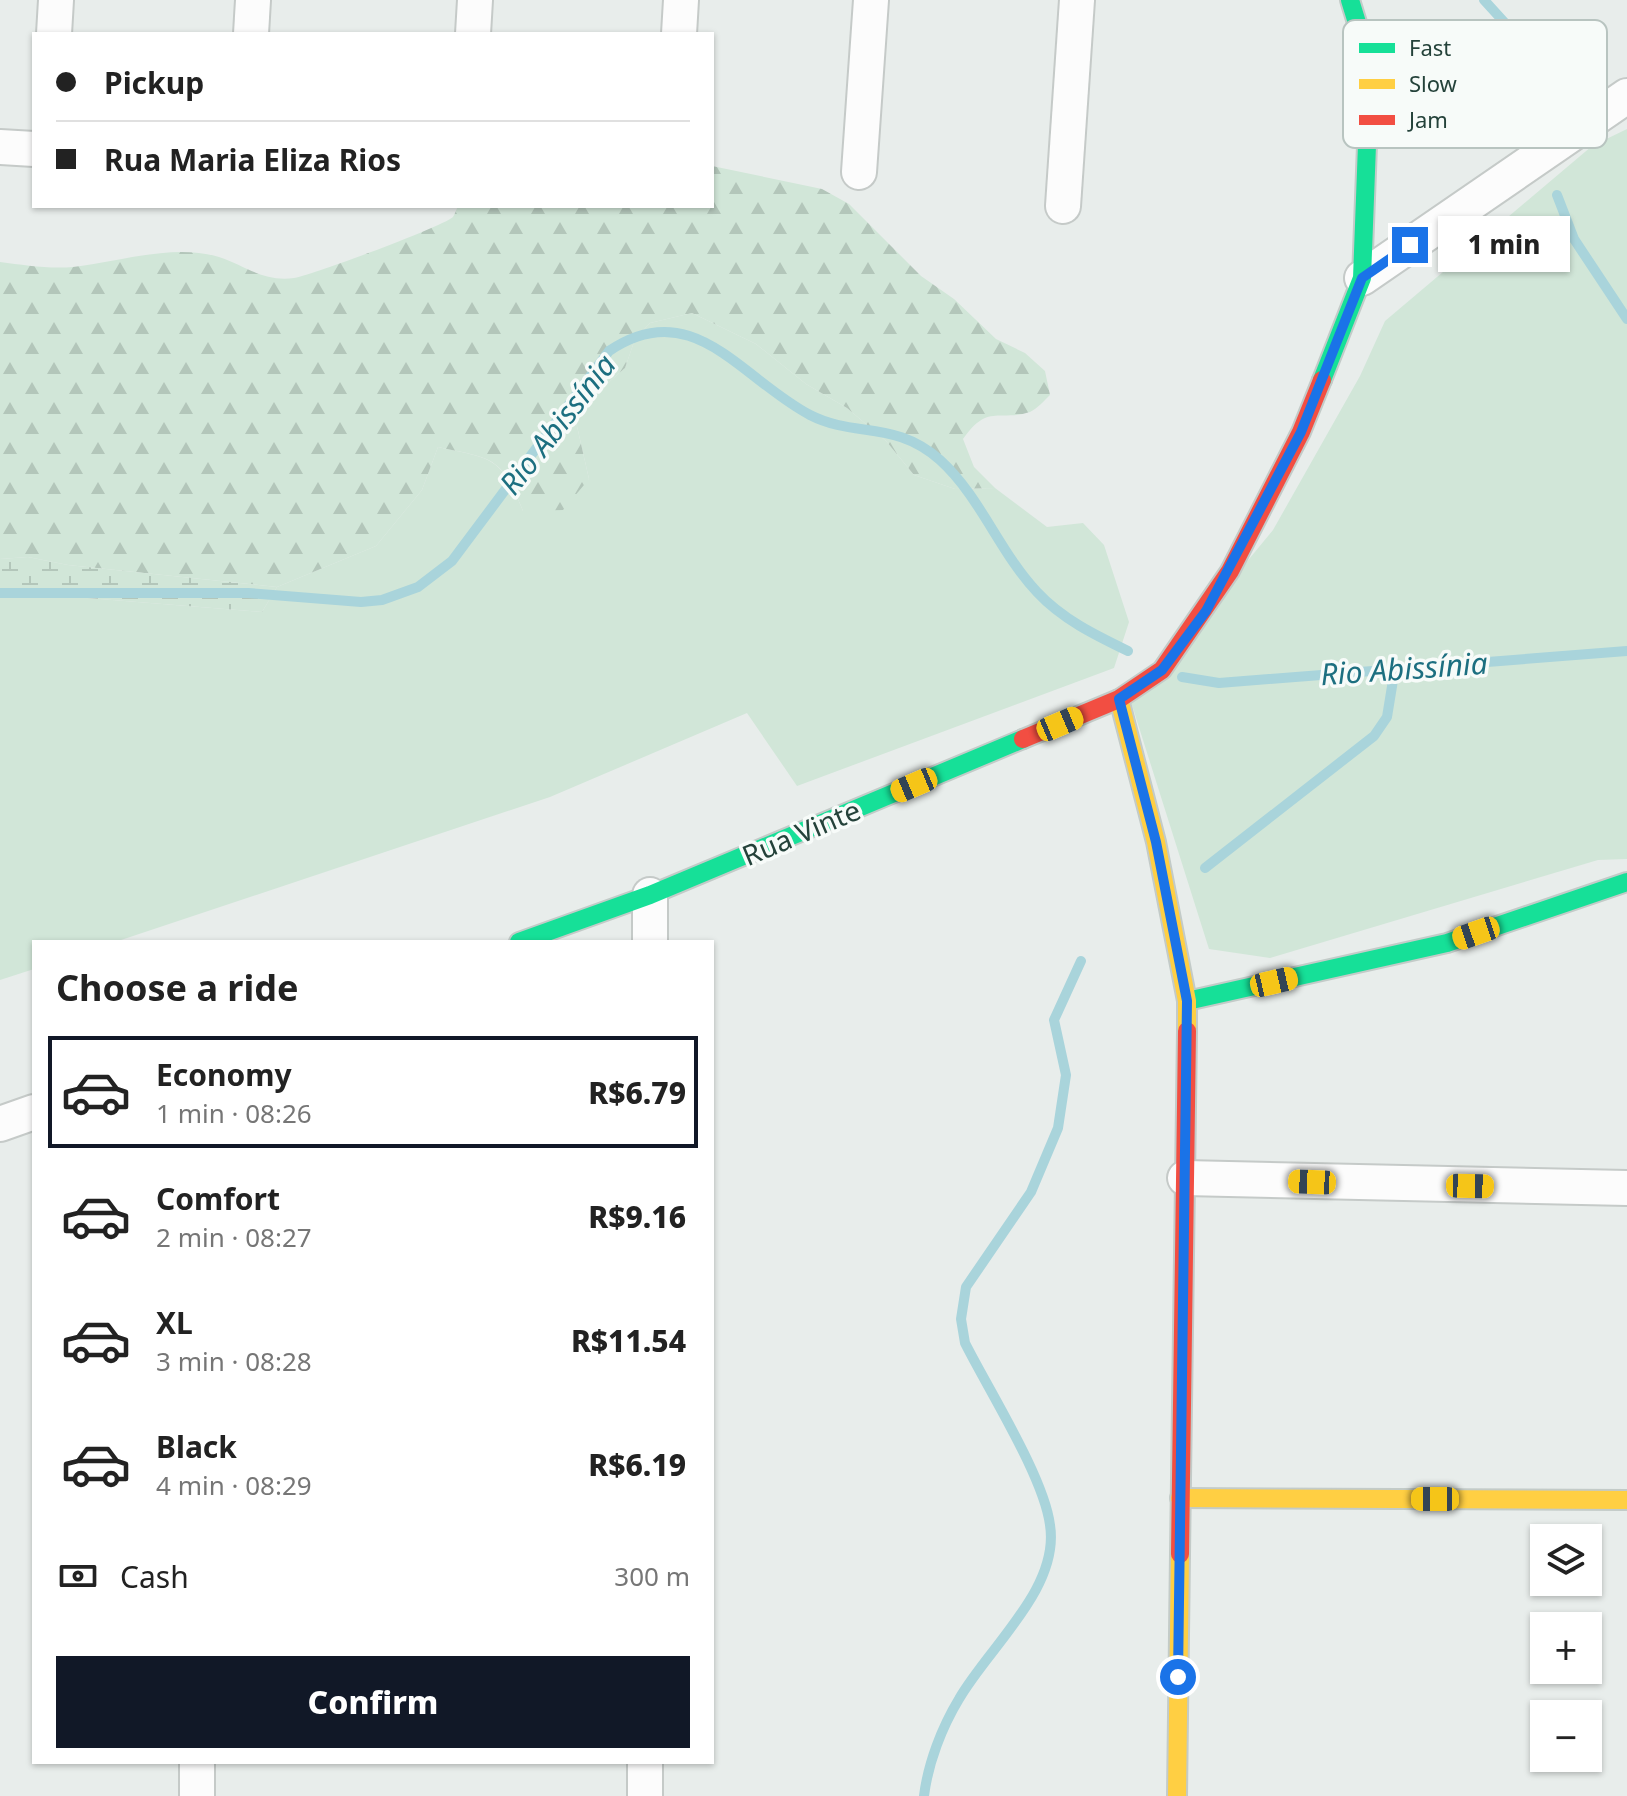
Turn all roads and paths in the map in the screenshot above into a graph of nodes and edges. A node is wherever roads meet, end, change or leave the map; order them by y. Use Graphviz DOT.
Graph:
graph roads {
  1 [pos="56,0"];
  2 [pos="253,0"];
  3 [pos="475,0"];
  4 [pos="681,0"];
  5 [pos="871,0"];
  6 [pos="1077,0"];
  7 [pos="1350,0"];
  8 [pos="1356,20"];
  9 [pos="54,32"];
  10 [pos="251,32"];
  11 [pos="473,32"];
  12 [pos="679,32"];
  13 [pos="1627,96"];
  14 [pos="1607,110"];
  15 [pos="0,147"];
  16 [pos="1369,148"];
  17 [pos="1551,148"];
  18 [pos="32,149"];
  19 [pos="859,172"];
  20 [pos="1063,206"];
  21 [pos="1362,278"];
  22 [pos="1119,699"];
  23 [pos="1627,882"];
  24 [pos="650,895"];
  25 [pos="525,940"];
  26 [pos="650,940"];
  27 [pos="1187,1001"];
  28 [pos="32,1113"];
  29 [pos="0,1124"];
  30 [pos="1185,1178"];
  31 [pos="1627,1188"];
  32 [pos="1180,1498"];
  33 [pos="1627,1500"];
  34 [pos="197,1764"];
  35 [pos="645,1764"];
  36 [pos="197,1796"];
  37 [pos="645,1796"];
  38 [pos="1177,1796"];
  1 -- 9 [label="street"];
  2 -- 10 [label="street"];
  3 -- 11 [label="street"];
  4 -- 12 [label="street"];
  5 -- 19 [label="street"];
  6 -- 20 [label="street"];
  7 -- 8 [label="street, Rua Vinte"];
  13 -- 14 [label="street"];
  15 -- 18 [label="street"];
  16 -- 21 [label="street, Rua Vinte"];
  17 -- 21 [label="street"];
  21 -- 22 [label="street, Rua Vinte"];
  22 -- 24 [label="street, Rua Vinte"];
  22 -- 27 [label="street"];
  23 -- 27 [label="street"];
  24 -- 25 [label="street, Rua Vinte"];
  24 -- 26 [label="street"];
  27 -- 30 [label="street"];
  28 -- 29 [label="street"];
  30 -- 31 [label="street"];
  30 -- 32 [label="street"];
  32 -- 33 [label="street"];
  32 -- 38 [label="street"];
  34 -- 36 [label="street"];
  35 -- 37 [label="street"];
}
